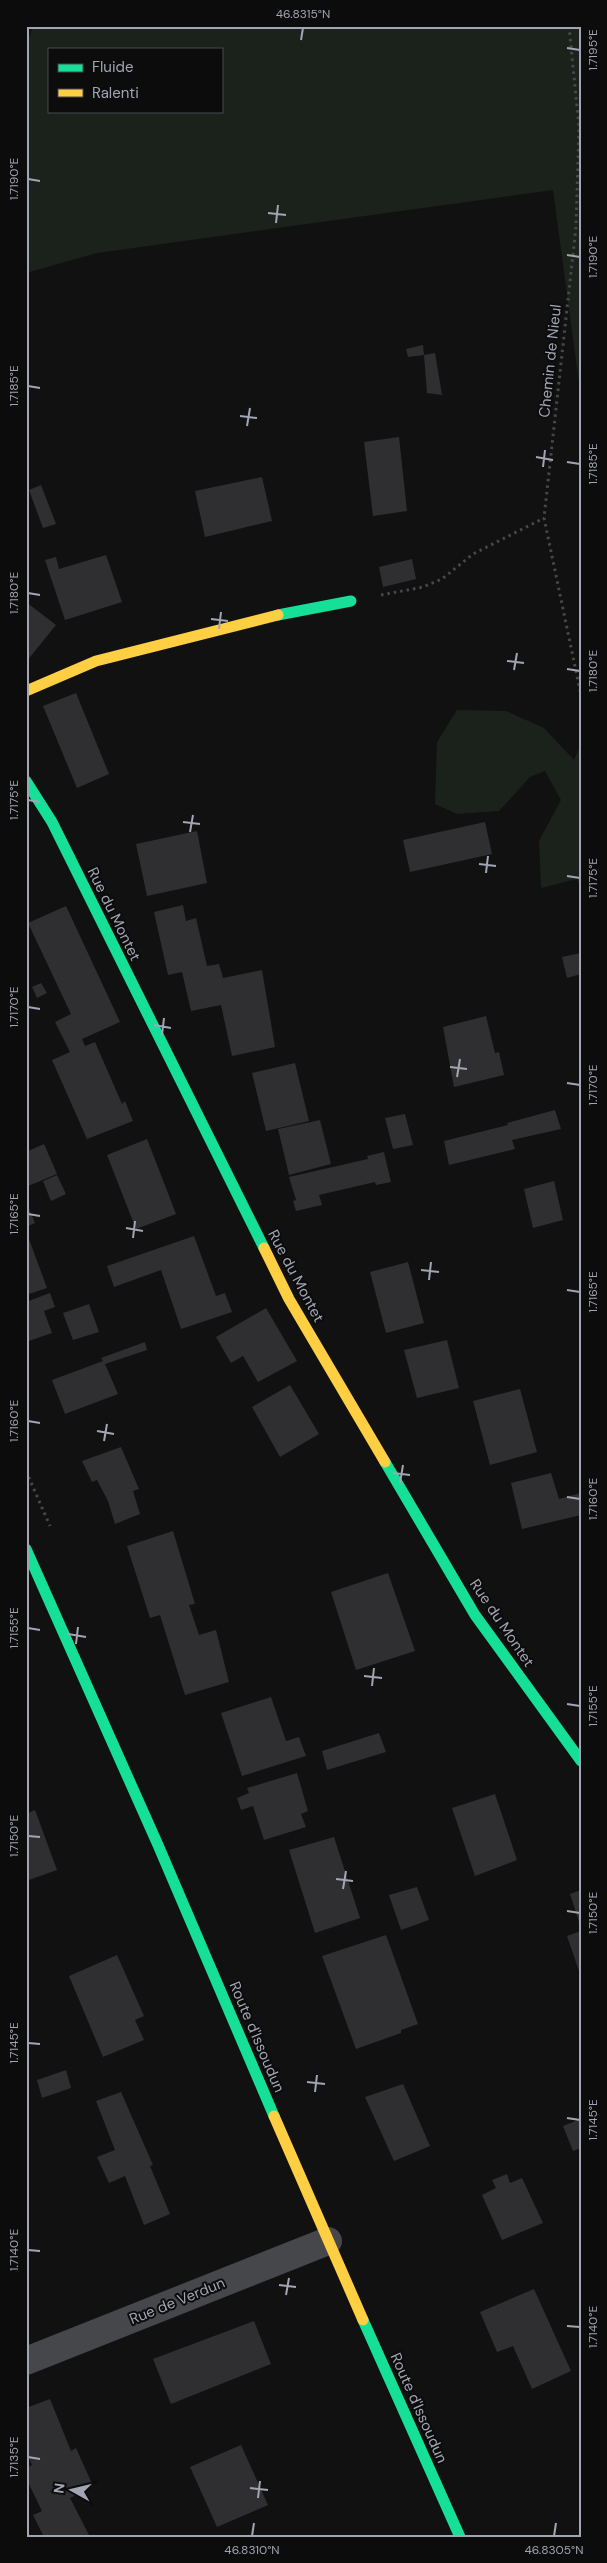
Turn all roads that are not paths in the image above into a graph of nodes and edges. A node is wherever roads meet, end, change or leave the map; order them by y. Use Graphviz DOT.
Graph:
graph roads {
  1 [pos="351,601"];
  2 [pos="26,691"];
  3 [pos="26,781"];
  4 [pos="26,1549"];
  5 [pos="581,1761"];
  6 [pos="328,2240"];
  7 [pos="26,2361"];
  8 [pos="460,2537"];
  1 -- 2 [label="street"];
  3 -- 5 [label="street, Rue du Montet"];
  4 -- 6 [label="street, Route d'Issoudun"];
  6 -- 7 [label="street, Rue de Verdun"];
  6 -- 8 [label="street, Route d'Issoudun"];
}
